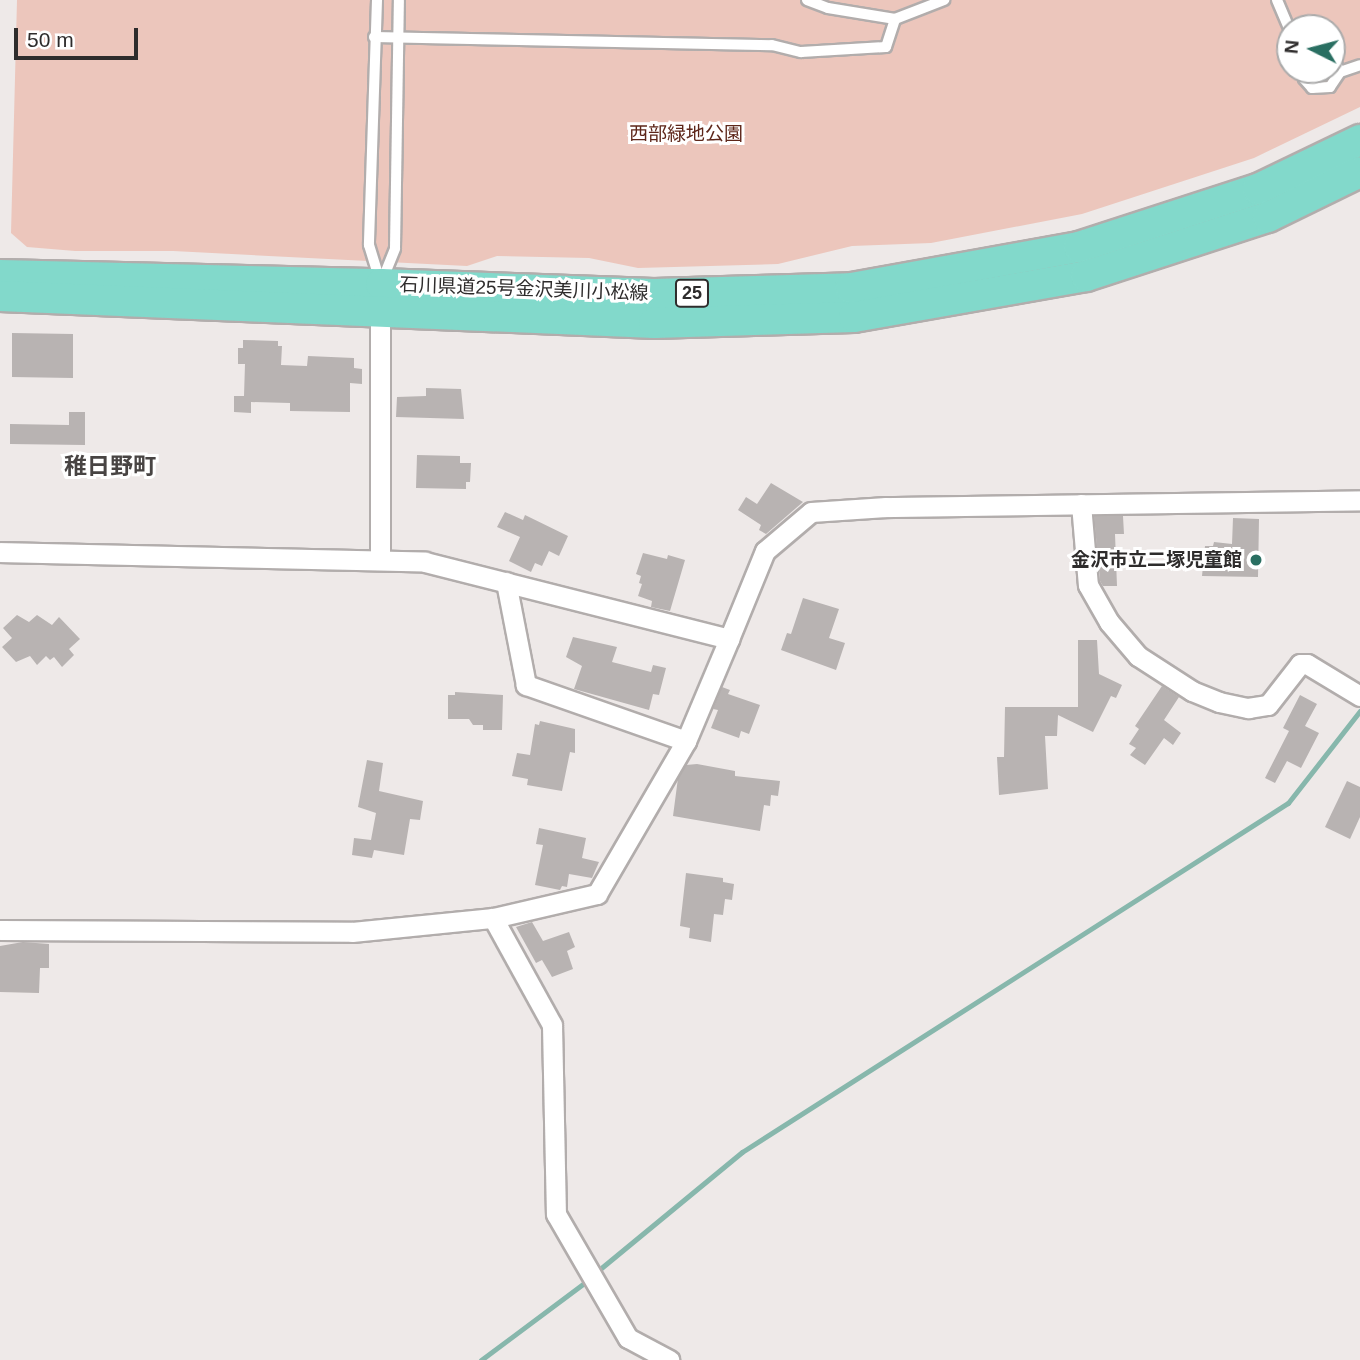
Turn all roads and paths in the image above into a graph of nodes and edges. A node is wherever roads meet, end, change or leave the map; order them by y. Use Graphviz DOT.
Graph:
graph roads {
  1 [pos="377,0"];
  2 [pos="398,0"];
  3 [pos="807,0"];
  4 [pos="944,0"];
  5 [pos="895,19"];
  6 [pos="374,37"];
  7 [pos="398,37"];
  8 [pos="1307,84"];
  9 [pos="1332,84"];
  10 [pos="1360,140"];
  11 [pos="1360,172"];
  12 [pos="0,275"];
  13 [pos="0,296"];
  14 [pos="381,298"];
  15 [pos="1360,500"];
  16 [pos="1081,503"];
  17 [pos="0,552"];
  18 [pos="380,560"];
  19 [pos="506,582"];
  20 [pos="729,639"];
  21 [pos="1360,696"];
  22 [pos="685,741"];
  23 [pos="493,918"];
  24 [pos="0,930"];
  25 [pos="669,1360"];
  1 -- 6 [label="lane"];
  2 -- 7 [label="lane"];
  3 -- 5 [label="lane"];
  4 -- 5 [label="lane"];
  5 -- 7 [label="lane"];
  6 -- 7 [label="lane"];
  6 -- 14 [label="lane"];
  7 -- 14 [label="lane"];
  8 -- 9 [label="lane"];
  10 -- 14 [label="main road, 石川県道25号金沢美川小松線 / 25"];
  11 -- 14 [label="main road, 石川県道25号金沢美川小松線 / 25"];
  12 -- 14 [label="main road, 石川県道25号金沢美川小松線 / 25"];
  13 -- 14 [label="main road, 石川県道25号金沢美川小松線 / 25"];
  14 -- 18 [label="street"];
  15 -- 16 [label="street"];
  16 -- 20 [label="street"];
  16 -- 21 [label="street"];
  17 -- 18 [label="street"];
  18 -- 19 [label="street"];
  19 -- 20 [label="street"];
  19 -- 22 [label="street"];
  20 -- 22 [label="street"];
  22 -- 23 [label="street"];
  23 -- 24 [label="street"];
  23 -- 25 [label="street"];
}
